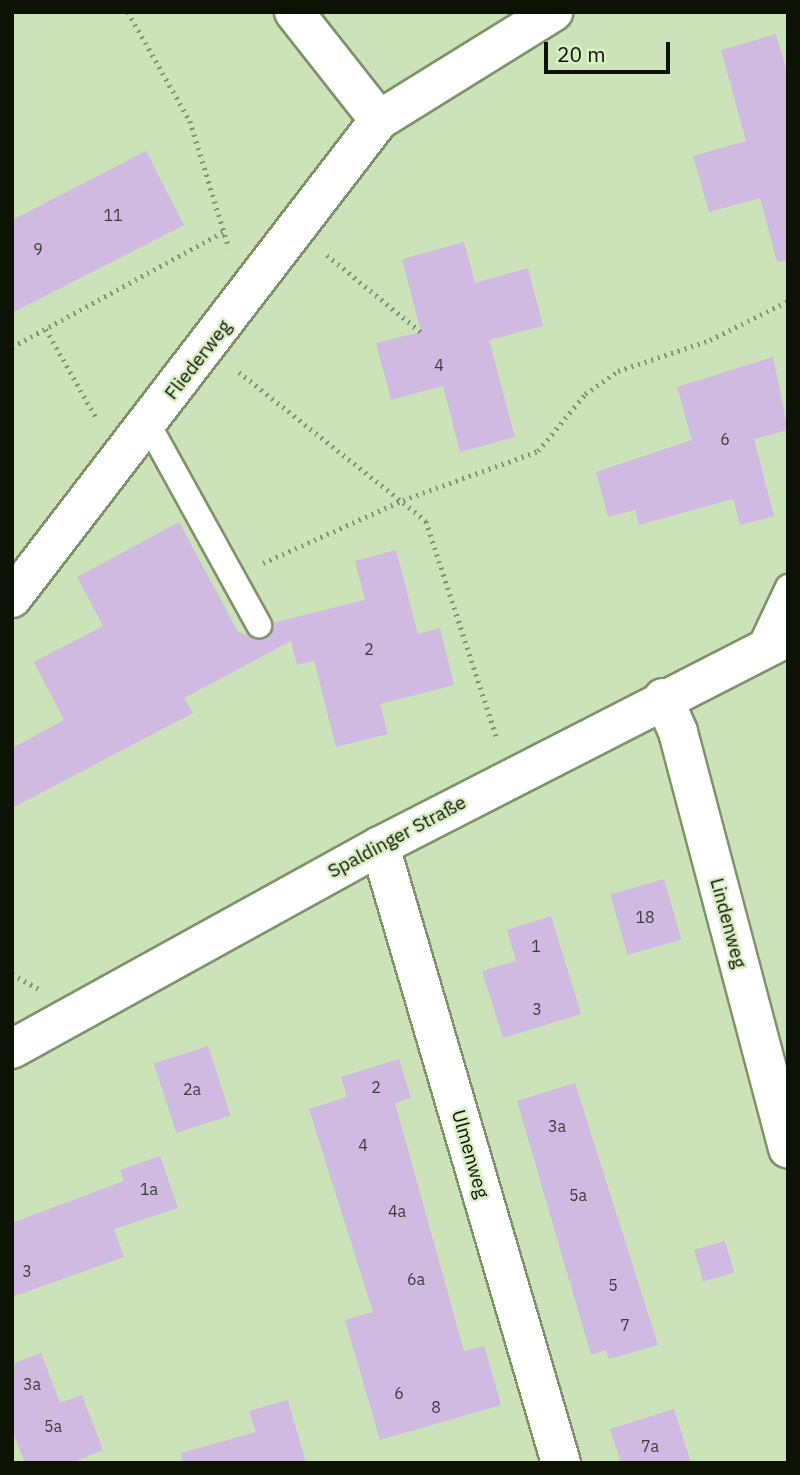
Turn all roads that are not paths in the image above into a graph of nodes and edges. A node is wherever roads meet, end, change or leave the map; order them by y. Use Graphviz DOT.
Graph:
graph roads {
  1 [pos="294,12"];
  2 [pos="553,12"];
  3 [pos="379,120"];
  4 [pos="148,424"];
  5 [pos="788,587"];
  6 [pos="12,598"];
  7 [pos="260,625"];
  8 [pos="772,645"];
  9 [pos="663,698"];
  10 [pos="380,845"];
  11 [pos="12,1049"];
  12 [pos="788,1149"];
  13 [pos="561,1463"];
  1 -- 3 [label="street"];
  2 -- 3 [label="street, Fliederweg"];
  3 -- 4 [label="street, Fliederweg"];
  4 -- 6 [label="street, Fliederweg"];
  4 -- 7 [label="lane"];
  5 -- 8 [label="lane"];
  8 -- 9 [label="street, Spaldinger Straße"];
  9 -- 10 [label="street, Spaldinger Straße"];
  9 -- 12 [label="street, Lindenweg"];
  10 -- 11 [label="street, Spaldinger Straße"];
  10 -- 13 [label="street, Ulmenweg"];
}
